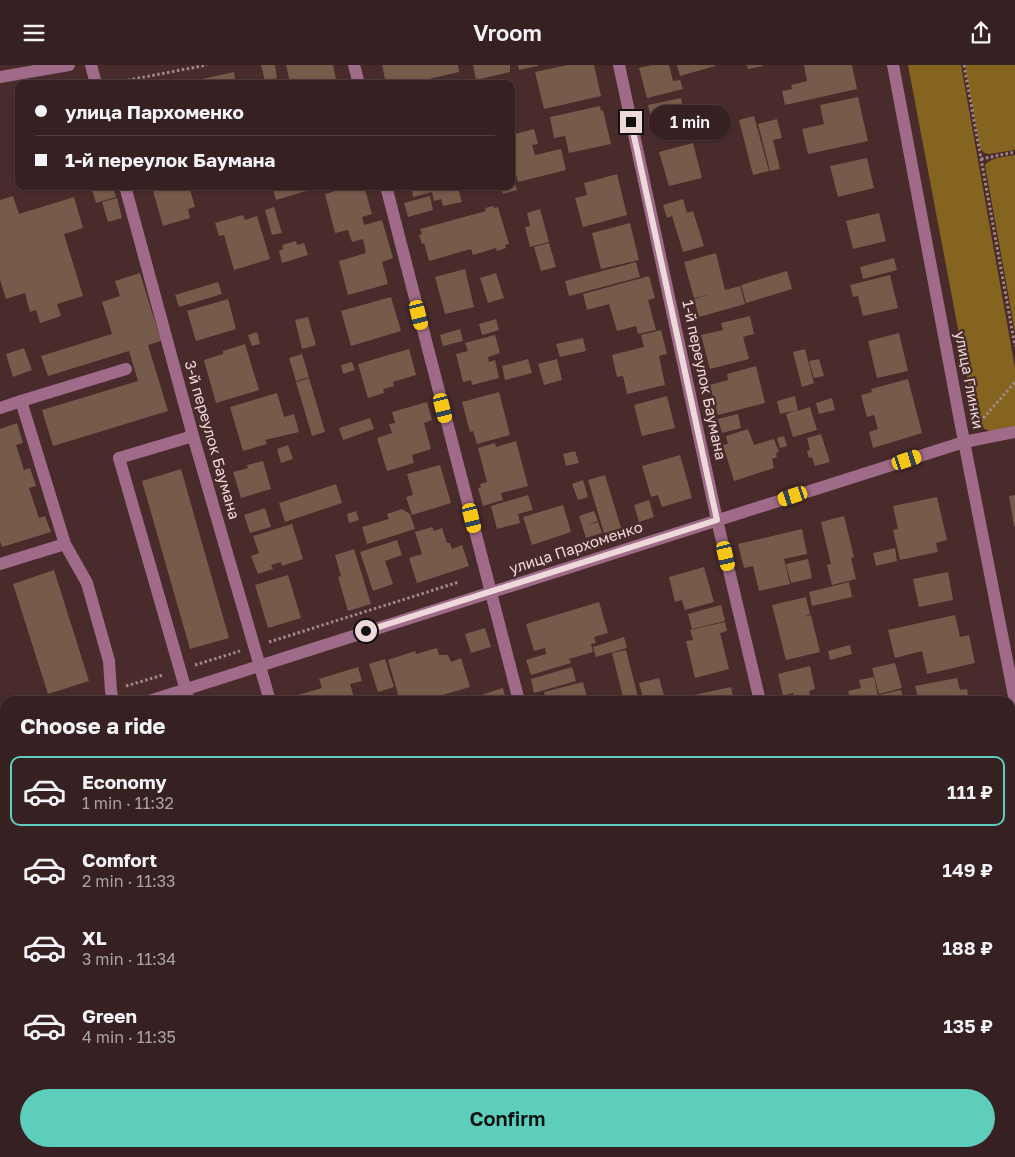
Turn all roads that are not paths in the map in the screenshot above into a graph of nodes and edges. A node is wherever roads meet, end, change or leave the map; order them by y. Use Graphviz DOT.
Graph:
graph roads {
  1 [pos="69,65"];
  2 [pos="92,65"];
  3 [pos="354,65"];
  4 [pos="619,65"];
  5 [pos="893,65"];
  6 [pos="0,77"];
  7 [pos="95,80"];
  8 [pos="358,80"];
  9 [pos="126,190"];
  10 [pos="387,190"];
  11 [pos="126,369"];
  12 [pos="21,401"];
  13 [pos="0,408"];
  14 [pos="1015,432"];
  15 [pos="193,437"];
  16 [pos="964,442"];
  17 [pos="717,520"];
  18 [pos="65,544"];
  19 [pos="0,564"];
  20 [pos="491,592"];
  21 [pos="260,666"];
  22 [pos="187,695"];
  23 [pos="112,696"];
  24 [pos="269,696"];
  25 [pos="519,696"];
  26 [pos="759,696"];
  27 [pos="1014,696"];
  1 -- 6 [label="street"];
  2 -- 7 [label="street"];
  3 -- 8 [label="street"];
  4 -- 17 [label="street, 1-й переулок Баумана"];
  5 -- 16 [label="street, улица Глинки"];
  9 -- 15 [label="street, 3-й переулок Баумана"];
  10 -- 20 [label="street"];
  11 -- 12 [label="street"];
  12 -- 13 [label="street"];
  12 -- 18 [label="street"];
  14 -- 16 [label="street, улица Пархоменко"];
  15 -- 21 [label="street, 3-й переулок Баумана"];
  15 -- 22 [label="street"];
  16 -- 17 [label="street, улица Пархоменко"];
  16 -- 27 [label="street, улица Глинки"];
  17 -- 20 [label="street, улица Пархоменко"];
  17 -- 26 [label="street, 1-й переулок Баумана"];
  18 -- 19 [label="street"];
  18 -- 23 [label="street"];
  20 -- 21 [label="street, улица Пархоменко"];
  20 -- 25 [label="street"];
  21 -- 22 [label="street, улица Пархоменко"];
  21 -- 24 [label="street, 3-й переулок Баумана"];
}
